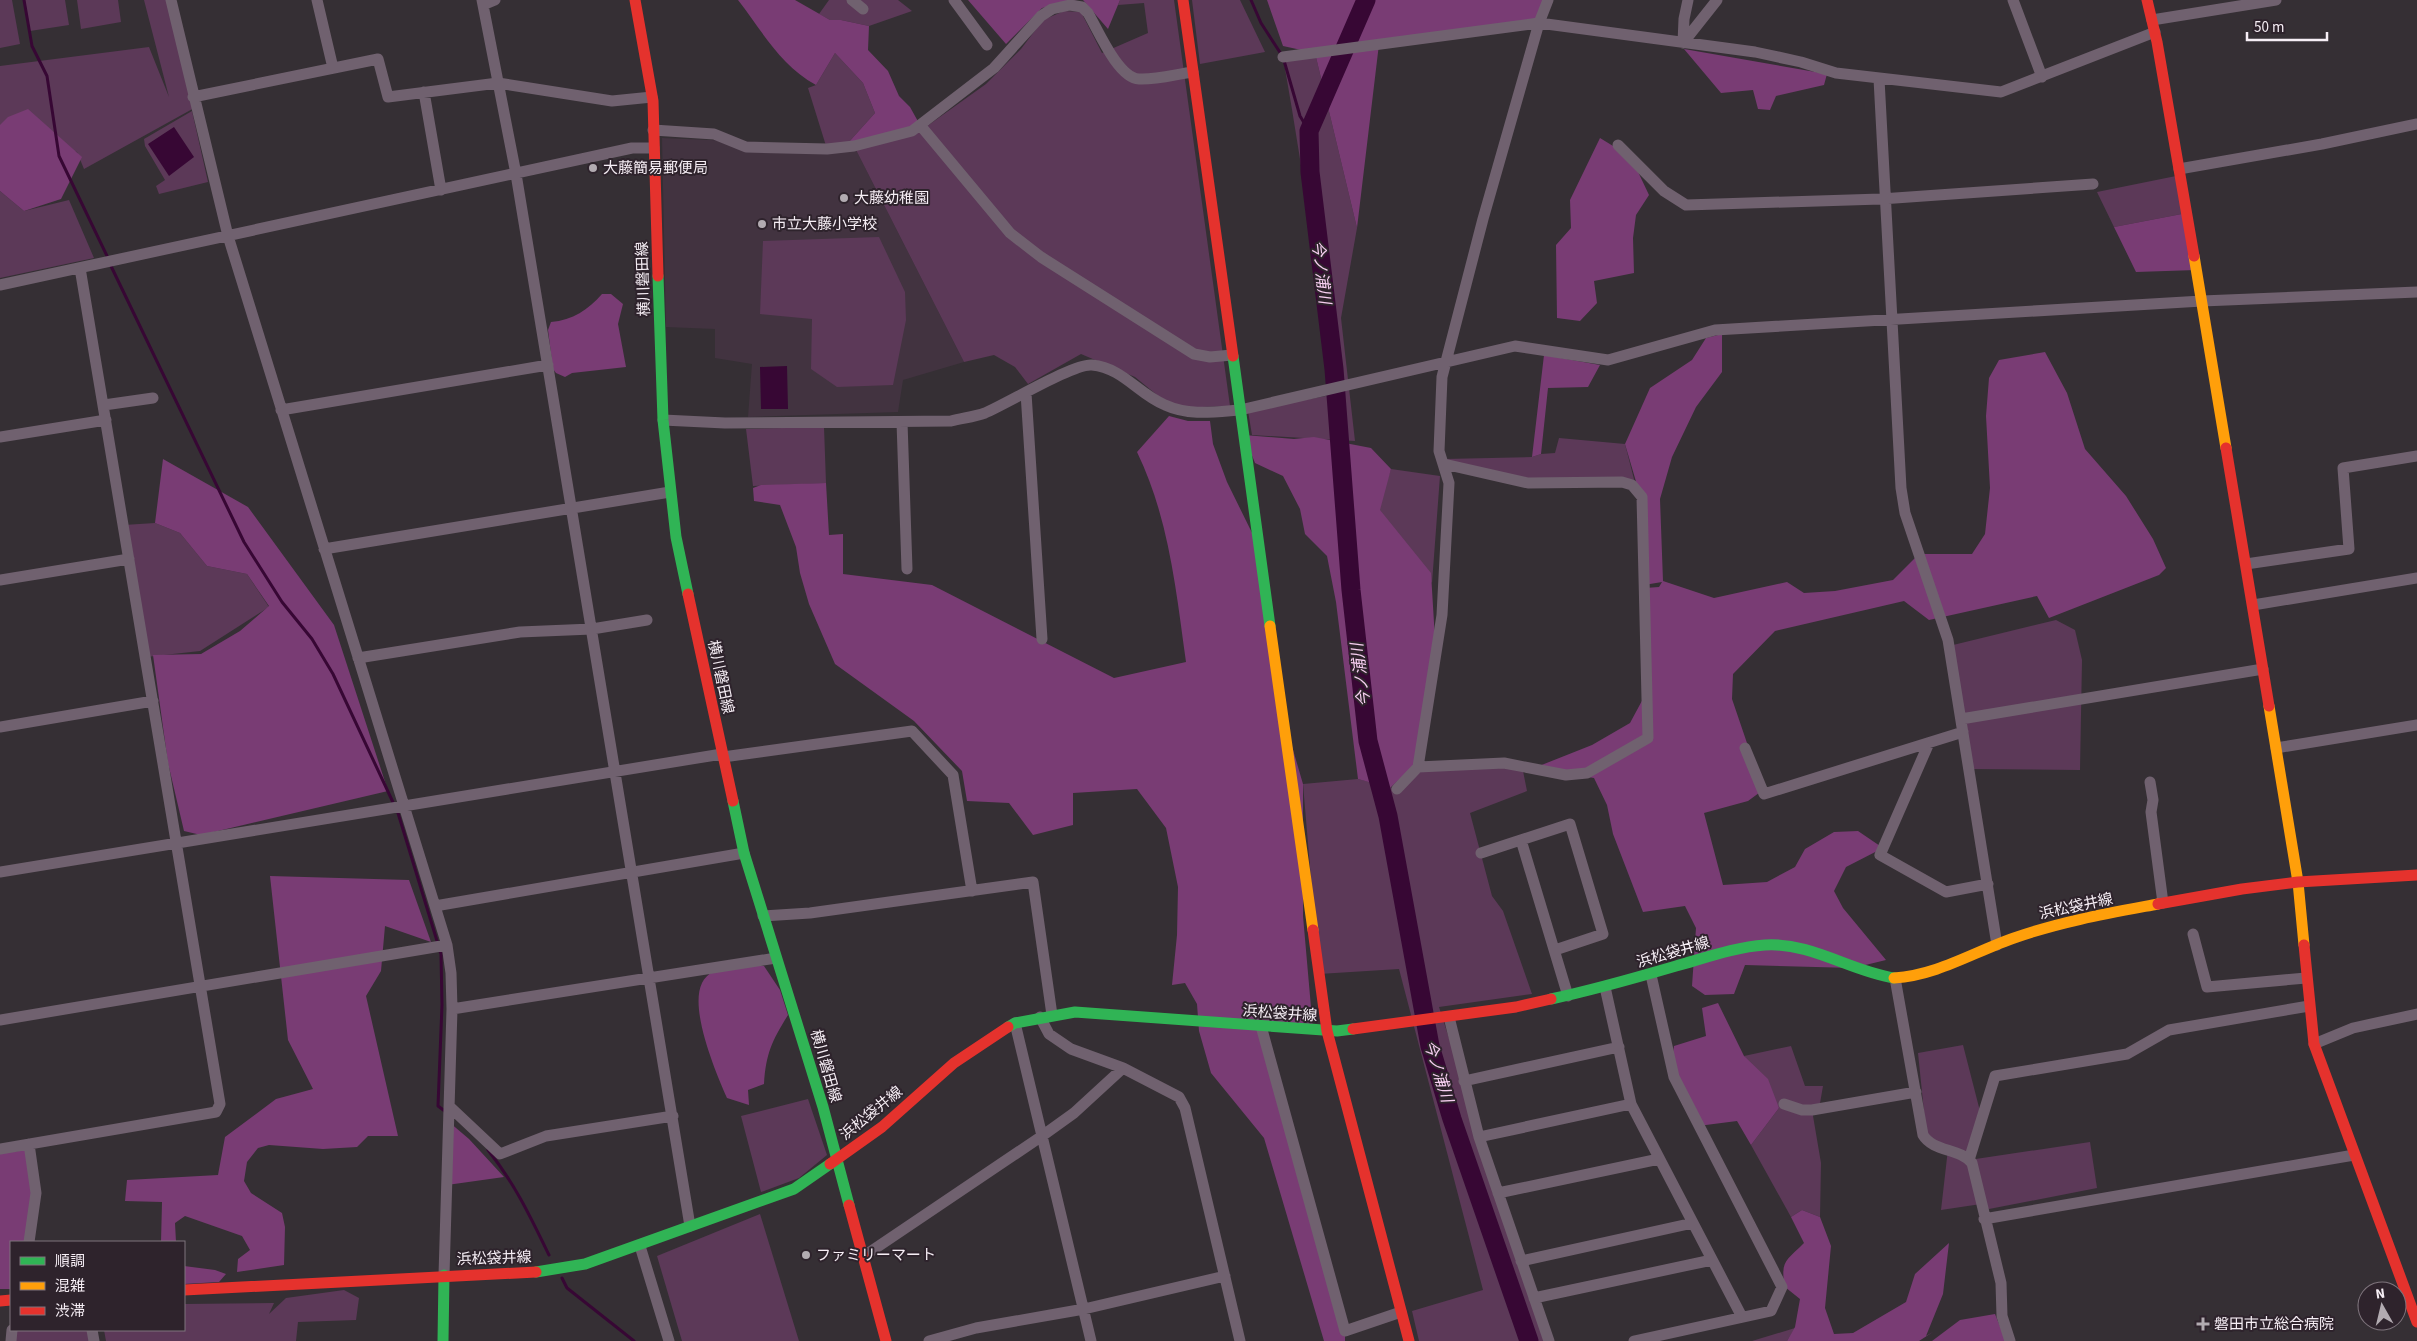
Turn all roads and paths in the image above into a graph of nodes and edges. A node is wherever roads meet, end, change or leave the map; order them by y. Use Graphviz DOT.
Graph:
graph roads {
  1 [pos="171,0"];
  2 [pos="318,0"];
  3 [pos="494,0"];
  4 [pos="635,0"];
  5 [pos="852,0"];
  6 [pos="954,0"];
  7 [pos="1183,0"];
  8 [pos="1548,0"];
  9 [pos="1688,0"];
  10 [pos="1717,0"];
  11 [pos="2013,0"];
  12 [pos="2147,0"];
  13 [pos="2276,0"];
  14 [pos="482,2"];
  15 [pos="863,9"];
  16 [pos="2152,20"];
  17 [pos="1539,23"];
  18 [pos="2155,32"];
  19 [pos="1683,43"];
  20 [pos="987,45"];
  21 [pos="1283,57"];
  22 [pos="333,68"];
  23 [pos="1194,72"];
  24 [pos="2042,76"];
  25 [pos="1879,79"];
  26 [pos="498,83"];
  27 [pos="424,92"];
  28 [pos="193,97"];
  29 [pos="652,97"];
  30 [pos="2417,124"];
  31 [pos="920,125"];
  32 [pos="654,130"];
  33 [pos="1618,145"];
  34 [pos="654,148"];
  35 [pos="2179,169"];
  36 [pos="516,174"];
  37 [pos="2093,184"];
  38 [pos="441,190"];
  39 [pos="1885,199"];
  40 [pos="228,236"];
  41 [pos="80,268"];
  42 [pos="0,285"];
  43 [pos="2417,292"];
  44 [pos="2202,301"];
  45 [pos="1892,320"];
  46 [pos="1232,355"];
  47 [pos="1446,362"];
  48 [pos="548,365"];
  49 [pos="1026,393"];
  50 [pos="153,398"];
  51 [pos="104,405"];
  52 [pos="281,410"];
  53 [pos="1240,410"];
  54 [pos="106,420"];
  55 [pos="663,420"];
  56 [pos="902,422"];
  57 [pos="0,438"];
  58 [pos="2417,456"];
  59 [pos="1444,464"];
  60 [pos="670,492"];
  61 [pos="572,509"];
  62 [pos="324,549"];
  63 [pos="129,559"];
  64 [pos="2246,564"];
  65 [pos="907,570"];
  66 [pos="2417,578"];
  67 [pos="0,580"];
  68 [pos="2253,605"];
  69 [pos="647,620"];
  70 [pos="592,628"];
  71 [pos="1042,639"];
  72 [pos="358,658"];
  73 [pos="2263,669"];
  74 [pos="153,701"];
  75 [pos="1961,719"];
  76 [pos="2417,725"];
  77 [pos="0,727"];
  78 [pos="1963,732"];
  79 [pos="1929,743"];
  80 [pos="1745,748"];
  81 [pos="2276,748"];
  82 [pos="723,755"];
  83 [pos="1418,767"];
  84 [pos="616,771"];
  85 [pos="2150,782"];
  86 [pos="1397,789"];
  87 [pos="404,805"];
  88 [pos="1521,840"];
  89 [pos="177,843"];
  90 [pos="744,853"];
  91 [pos="1481,853"];
  92 [pos="0,872"];
  93 [pos="634,872"];
  94 [pos="2417,875"];
  95 [pos="2298,882"];
  96 [pos="1988,884"];
  97 [pos="972,891"];
  98 [pos="2163,903"];
  99 [pos="435,906"];
  100 [pos="763,916"];
  101 [pos="2193,934"];
  102 [pos="447,945"];
  103 [pos="1997,945"];
  104 [pos="1555,950"];
  105 [pos="776,958"];
  106 [pos="1651,975"];
  107 [pos="650,978"];
  108 [pos="1895,978"];
  109 [pos="2306,978"];
  110 [pos="200,986"];
  111 [pos="1606,987"];
  112 [pos="1568,996"];
  113 [pos="2309,1006"];
  114 [pos="452,1010"];
  115 [pos="2417,1014"];
  116 [pos="1052,1015"];
  117 [pos="1040,1017"];
  118 [pos="1449,1017"];
  119 [pos="0,1020"];
  120 [pos="1016,1023"];
  121 [pos="1261,1026"];
  122 [pos="1327,1031"];
  123 [pos="2314,1044"];
  124 [pos="1619,1047"];
  125 [pos="1123,1068"];
  126 [pos="1464,1081"];
  127 [pos="1916,1092"];
  128 [pos="1631,1104"];
  129 [pos="1784,1104"];
  130 [pos="449,1106"];
  131 [pos="673,1116"];
  132 [pos="1042,1136"];
  133 [pos="1479,1137"];
  134 [pos="29,1144"];
  135 [pos="0,1149"];
  136 [pos="2354,1155"];
  137 [pos="1659,1158"];
  138 [pos="837,1160"];
  139 [pos="1969,1160"];
  140 [pos="1498,1193"];
  141 [pos="1984,1219"];
  142 [pos="1693,1223"];
  143 [pos="690,1226"];
  144 [pos="29,1241"];
  145 [pos="640,1246"];
  146 [pos="864,1256"];
  147 [pos="1522,1260"];
  148 [pos="1712,1260"];
  149 [pos="444,1275"];
  150 [pos="1225,1276"];
  151 [pos="185,1290"];
  152 [pos="1534,1298"];
  153 [pos="1084,1309"];
  154 [pos="1401,1312"];
  155 [pos="1742,1317"];
  156 [pos="2417,1322"];
  157 [pos="443,1341"];
  158 [pos="669,1341"];
  159 [pos="886,1341"];
  160 [pos="929,1341"];
  161 [pos="1091,1341"];
  162 [pos="1240,1341"];
  163 [pos="1409,1341"];
  164 [pos="1549,1341"];
  165 [pos="1634,1341"];
  166 [pos="2010,1341"];
  1 -- 28 [label="street"];
  2 -- 22 [label="street"];
  3 -- 14 [label="street"];
  4 -- 29 [label="main road, 横川磐田線"];
  5 -- 15 [label="street"];
  6 -- 20 [label="street"];
  7 -- 23 [label="main road"];
  8 -- 17 [label="street"];
  9 -- 19 [label="street"];
  10 -- 19 [label="street"];
  11 -- 24 [label="street"];
  12 -- 16 [label="main road"];
  13 -- 16 [label="street"];
  14 -- 26 [label="street"];
  16 -- 18 [label="main road"];
  17 -- 19 [label="street"];
  17 -- 21 [label="street"];
  17 -- 47 [label="street"];
  18 -- 24 [label="street"];
  18 -- 35 [label="main road"];
  19 -- 25 [label="street"];
  22 -- 27 [label="street"];
  22 -- 28 [label="street"];
  23 -- 31 [label="street"];
  23 -- 46 [label="main road"];
  24 -- 25 [label="street"];
  25 -- 39 [label="street"];
  26 -- 27 [label="street"];
  26 -- 29 [label="street"];
  26 -- 36 [label="street"];
  27 -- 38 [label="street"];
  28 -- 40 [label="street"];
  29 -- 32 [label="main road, 横川磐田線"];
  30 -- 35 [label="street"];
  31 -- 32 [label="street"];
  31 -- 46 [label="street"];
  32 -- 34 [label="main road, 横川磐田線"];
  33 -- 39 [label="street"];
  34 -- 36 [label="street"];
  34 -- 55 [label="main road, 横川磐田線"];
  35 -- 44 [label="main road"];
  36 -- 38 [label="street"];
  36 -- 48 [label="street"];
  37 -- 39 [label="street"];
  38 -- 40 [label="street"];
  39 -- 45 [label="street"];
  40 -- 41 [label="street"];
  40 -- 52 [label="street"];
  41 -- 42 [label="street"];
  41 -- 51 [label="street"];
  43 -- 44 [label="street"];
  44 -- 45 [label="street"];
  44 -- 64 [label="main road"];
  45 -- 47 [label="street"];
  45 -- 75 [label="street"];
  46 -- 53 [label="main road"];
  47 -- 53 [label="street"];
  47 -- 59 [label="street"];
  48 -- 52 [label="street"];
  48 -- 61 [label="street"];
  49 -- 53 [label="street"];
  49 -- 56 [label="street"];
  49 -- 71 [label="street"];
  50 -- 51 [label="street"];
  51 -- 54 [label="street"];
  52 -- 62 [label="street"];
  53 -- 122 [label="main road"];
  54 -- 57 [label="street"];
  54 -- 63 [label="street"];
  55 -- 56 [label="street"];
  55 -- 60 [label="main road, 横川磐田線"];
  56 -- 65 [label="street"];
  58 -- 64 [label="street"];
  59 -- 83 [label="street"];
  59 -- 83 [label="street"];
  60 -- 61 [label="street"];
  60 -- 82 [label="main road, 横川磐田線"];
  61 -- 62 [label="street"];
  61 -- 70 [label="street"];
  62 -- 72 [label="street"];
  63 -- 67 [label="street"];
  63 -- 74 [label="street"];
  64 -- 68 [label="main road"];
  66 -- 68 [label="street"];
  68 -- 73 [label="main road"];
  69 -- 70 [label="street"];
  70 -- 72 [label="street"];
  70 -- 84 [label="street"];
  72 -- 87 [label="street"];
  73 -- 75 [label="street"];
  73 -- 81 [label="main road"];
  74 -- 77 [label="street"];
  74 -- 89 [label="street"];
  75 -- 78 [label="street"];
  76 -- 81 [label="street"];
  78 -- 79 [label="street"];
  78 -- 96 [label="street"];
  79 -- 80 [label="street"];
  79 -- 96 [label="street"];
  81 -- 95 [label="main road"];
  82 -- 84 [label="street"];
  82 -- 90 [label="main road, 横川磐田線"];
  82 -- 97 [label="street"];
  83 -- 86 [label="street"];
  84 -- 87 [label="street"];
  84 -- 93 [label="street"];
  85 -- 98 [label="street"];
  87 -- 89 [label="street"];
  87 -- 99 [label="street"];
  88 -- 91 [label="street"];
  88 -- 104 [label="street"];
  88 -- 104 [label="street"];
  89 -- 92 [label="street"];
  89 -- 110 [label="street"];
  90 -- 93 [label="street"];
  90 -- 100 [label="main road, 横川磐田線"];
  93 -- 99 [label="street"];
  93 -- 107 [label="street"];
  94 -- 95 [label="main road, 浜松袋井線"];
  95 -- 98 [label="main road, 浜松袋井線"];
  95 -- 109 [label="main road"];
  96 -- 103 [label="street"];
  97 -- 100 [label="street"];
  97 -- 116 [label="street"];
  98 -- 103 [label="main road, 浜松袋井線"];
  99 -- 102 [label="street"];
  100 -- 105 [label="main road, 横川磐田線"];
  101 -- 109 [label="street"];
  102 -- 110 [label="street"];
  102 -- 114 [label="street"];
  103 -- 108 [label="main road, 浜松袋井線"];
  104 -- 112 [label="street"];
  105 -- 107 [label="street"];
  105 -- 138 [label="main road, 横川磐田線"];
  106 -- 108 [label="main road, 浜松袋井線"];
  106 -- 111 [label="main road, 浜松袋井線"];
  106 -- 155 [label="street"];
  107 -- 114 [label="street"];
  107 -- 131 [label="street"];
  108 -- 127 [label="street"];
  109 -- 113 [label="main road"];
  110 -- 119 [label="street"];
  110 -- 134 [label="street"];
  111 -- 112 [label="main road, 浜松袋井線"];
  111 -- 124 [label="street"];
  112 -- 118 [label="main road, 浜松袋井線"];
  113 -- 123 [label="main road"];
  113 -- 139 [label="street"];
  114 -- 130 [label="street"];
  115 -- 123 [label="street"];
  116 -- 117 [label="main road, 浜松袋井線"];
  116 -- 121 [label="main road, 浜松袋井線"];
  117 -- 120 [label="main road, 浜松袋井線"];
  117 -- 125 [label="street"];
  118 -- 122 [label="main road, 浜松袋井線"];
  118 -- 126 [label="street"];
  120 -- 132 [label="street"];
  120 -- 138 [label="main road, 浜松袋井線"];
  121 -- 122 [label="main road, 浜松袋井線"];
  121 -- 154 [label="street"];
  122 -- 154 [label="main road"];
  123 -- 136 [label="main road"];
  124 -- 126 [label="street"];
  124 -- 128 [label="street"];
  125 -- 132 [label="street"];
  125 -- 150 [label="street"];
  126 -- 133 [label="street"];
  127 -- 129 [label="street"];
  127 -- 139 [label="street"];
  128 -- 133 [label="street"];
  128 -- 137 [label="street"];
  130 -- 131 [label="street"];
  130 -- 149 [label="street"];
  131 -- 143 [label="street"];
  132 -- 146 [label="street"];
  132 -- 153 [label="street"];
  133 -- 140 [label="street"];
  134 -- 135 [label="street"];
  134 -- 144 [label="street"];
  136 -- 141 [label="street"];
  136 -- 156 [label="main road"];
  137 -- 140 [label="street"];
  137 -- 142 [label="street"];
  138 -- 143 [label="main road, 浜松袋井線"];
  138 -- 146 [label="main road, 横川磐田線"];
  139 -- 141 [label="street"];
  140 -- 147 [label="street"];
  141 -- 166 [label="street"];
  142 -- 147 [label="street"];
  142 -- 148 [label="street"];
  143 -- 145 [label="main road, 浜松袋井線"];
  145 -- 149 [label="main road, 浜松袋井線"];
  145 -- 158 [label="street"];
  146 -- 159 [label="main road, 横川磐田線"];
  147 -- 152 [label="street"];
  148 -- 152 [label="street"];
  148 -- 155 [label="street"];
  149 -- 151 [label="main road, 浜松袋井線"];
  149 -- 157 [label="main road"];
  150 -- 153 [label="street"];
  150 -- 162 [label="street"];
  152 -- 164 [label="street"];
  153 -- 160 [label="street"];
  153 -- 161 [label="street"];
  154 -- 163 [label="main road"];
  155 -- 165 [label="street"];
}
